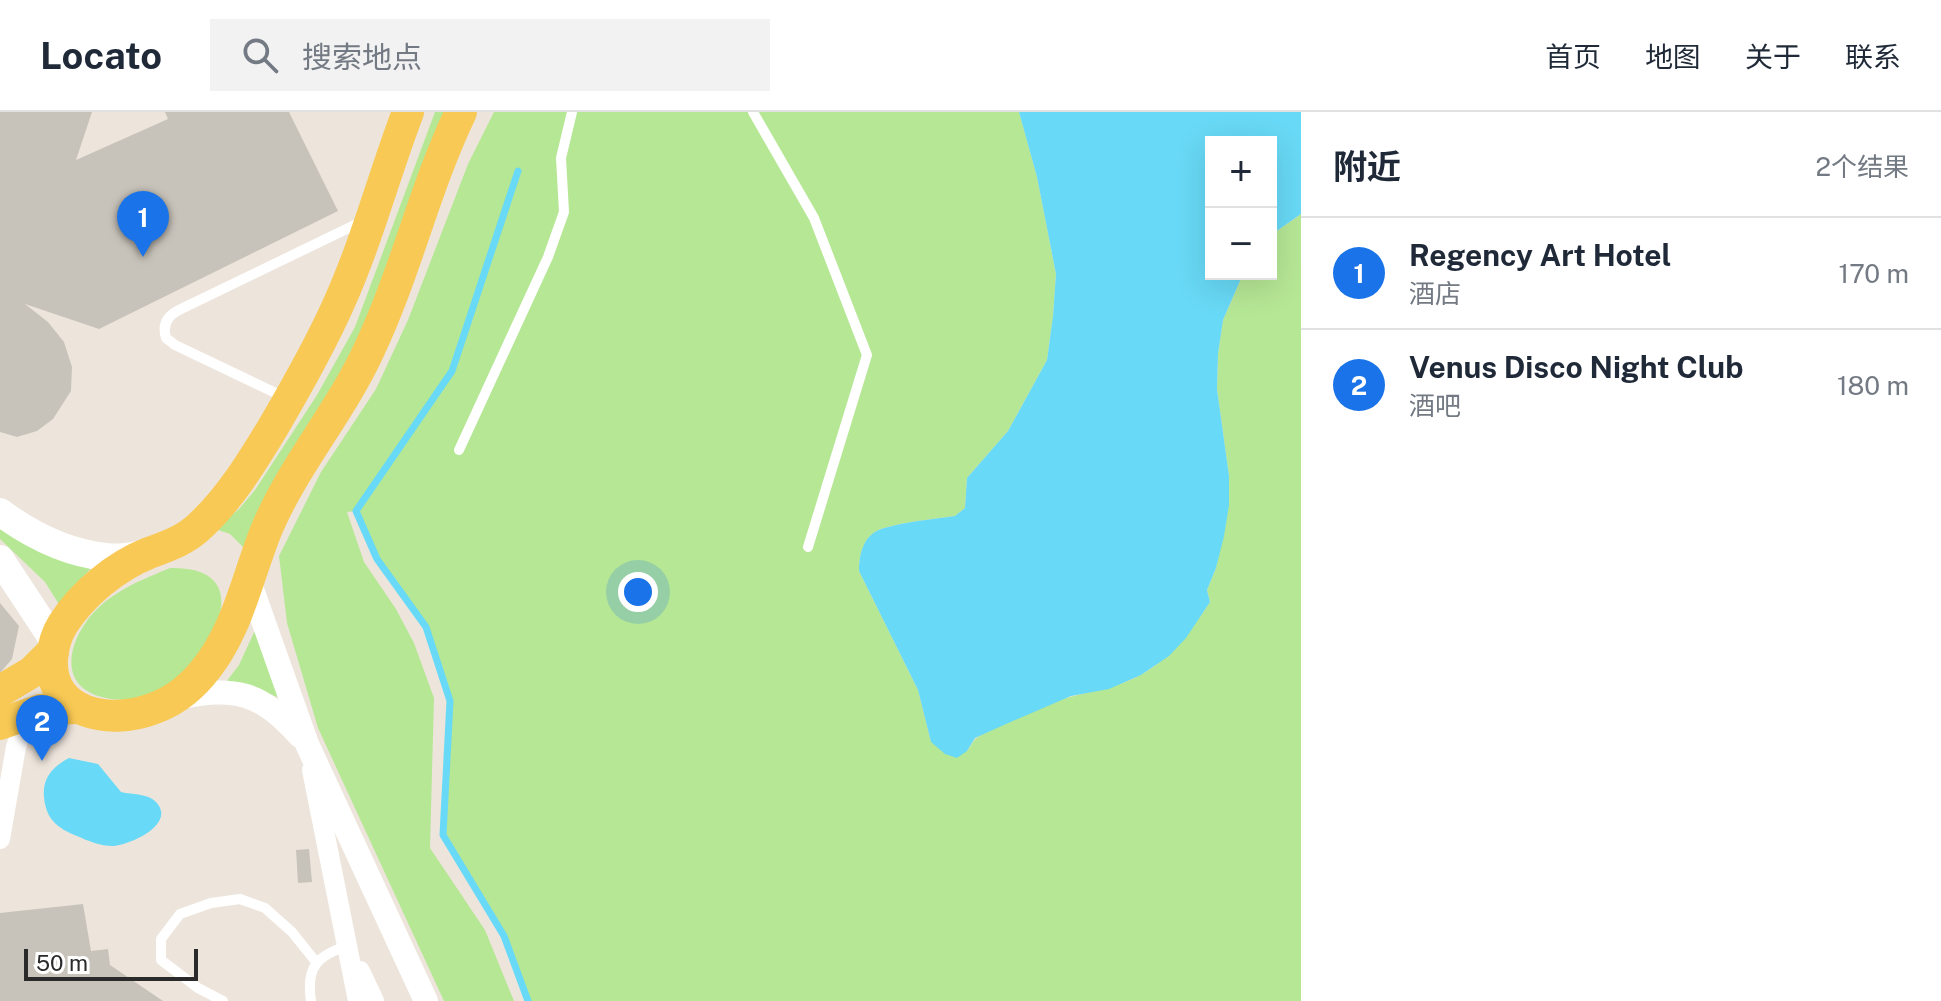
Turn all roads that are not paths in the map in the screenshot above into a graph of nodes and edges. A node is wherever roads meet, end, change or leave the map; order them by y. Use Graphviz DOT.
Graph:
graph roads {
  1 [pos="395,112"];
  2 [pos="408,112"];
  3 [pos="461,112"];
  4 [pos="572,112"];
  5 [pos="753,112"];
  6 [pos="371,218"];
  7 [pos="289,400"];
  8 [pos="459,450"];
  9 [pos="0,512"];
  10 [pos="808,547"];
  11 [pos="146,554"];
  12 [pos="0,559"];
  13 [pos="249,581"];
  14 [pos="53,646"];
  15 [pos="0,691"];
  16 [pos="175,698"];
  17 [pos="76,708"];
  18 [pos="13,719"];
  19 [pos="307,744"];
  20 [pos="0,774"];
  21 [pos="7,798"];
  22 [pos="0,839"];
  23 [pos="347,946"];
  24 [pos="316,962"];
  25 [pos="223,1001"];
  26 [pos="311,1001"];
  27 [pos="358,1001"];
  28 [pos="374,1001"];
  29 [pos="426,1001"];
  1 -- 6 [label="street"];
  2 -- 6 [label="main road"];
  3 -- 13 [label="main road"];
  4 -- 8 [label="lane"];
  5 -- 10 [label="lane"];
  6 -- 7 [label="main road"];
  6 -- 7 [label="lane"];
  7 -- 11 [label="main road"];
  9 -- 11 [label="main road"];
  11 -- 14 [label="main road"];
  12 -- 14 [label="main road"];
  13 -- 16 [label="main road"];
  13 -- 19 [label="street"];
  14 -- 15 [label="main road"];
  14 -- 17 [label="main road"];
  16 -- 17 [label="main road"];
  16 -- 19 [label="street"];
  17 -- 18 [label="main road"];
  18 -- 21 [label="street"];
  19 -- 23 [label="street"];
  19 -- 29 [label="street"];
  20 -- 21 [label="street"];
  21 -- 22 [label="street"];
  23 -- 24 [label="lane"];
  23 -- 27 [label="street"];
  23 -- 28 [label="street"];
  24 -- 25 [label="lane"];
  24 -- 26 [label="lane"];
}
